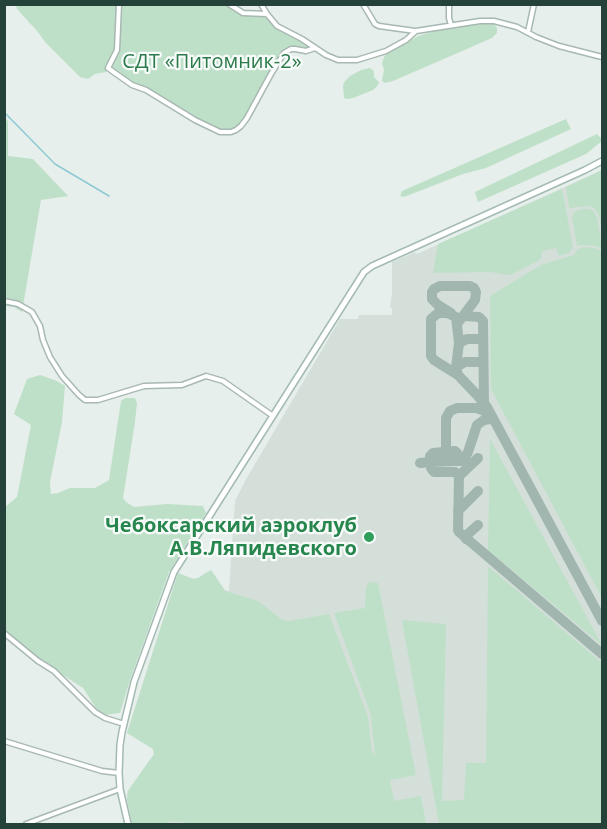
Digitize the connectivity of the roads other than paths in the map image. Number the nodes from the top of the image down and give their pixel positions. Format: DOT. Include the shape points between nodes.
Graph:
graph roads {
  1 [pos="119,4"];
  2 [pos="229,4"];
  3 [pos="261,4"];
  4 [pos="363,4"];
  5 [pos="449,4"];
  6 [pos="534,4"];
  7 [pos="267,14"];
  8 [pos="451,25"];
  9 [pos="416,31"];
  10 [pos="528,33"];
  11 [pos="315,48"];
  12 [pos="603,57"];
  13 [pos="603,161"];
  14 [pos="4,301"];
  15 [pos="273,416"];
  16 [pos="4,633"];
  17 [pos="124,724"];
  18 [pos="4,741"];
  19 [pos="119,773"];
  20 [pos="120,789"];
  21 [pos="26,825"];
  22 [pos="128,825"];
  1 -- 11 [label="street" via="117,50 108,68 220,132 231,132 241,126 284,54 291,49"];
  2 -- 7 [label="street" via="243,13"];
  3 -- 7 [label="street"];
  4 -- 9 [label="street" via="375,24"];
  5 -- 8 [label="street"];
  6 -- 10 [label="street"];
  7 -- 11 [label="street" via="277,26"];
  8 -- 9 [label="street"];
  8 -- 10 [label="street" via="494,21"];
  9 -- 11 [label="street" via="386,51 357,60 338,60"];
  10 -- 12 [label="street"];
  13 -- 15 [label="street" via="366,269"];
  14 -- 15 [label="street" via="32,312 50,357 85,400 98,400 144,386 182,385 206,376 223,381"];
  15 -- 17 [label="street" via="174,572 134,682"];
  16 -- 17 [label="street" via="54,671 95,712"];
  17 -- 19 [label="street"];
  18 -- 19 [label="street"];
  19 -- 20 [label="street"];
  20 -- 21 [label="street"];
  20 -- 22 [label="street"];
}
